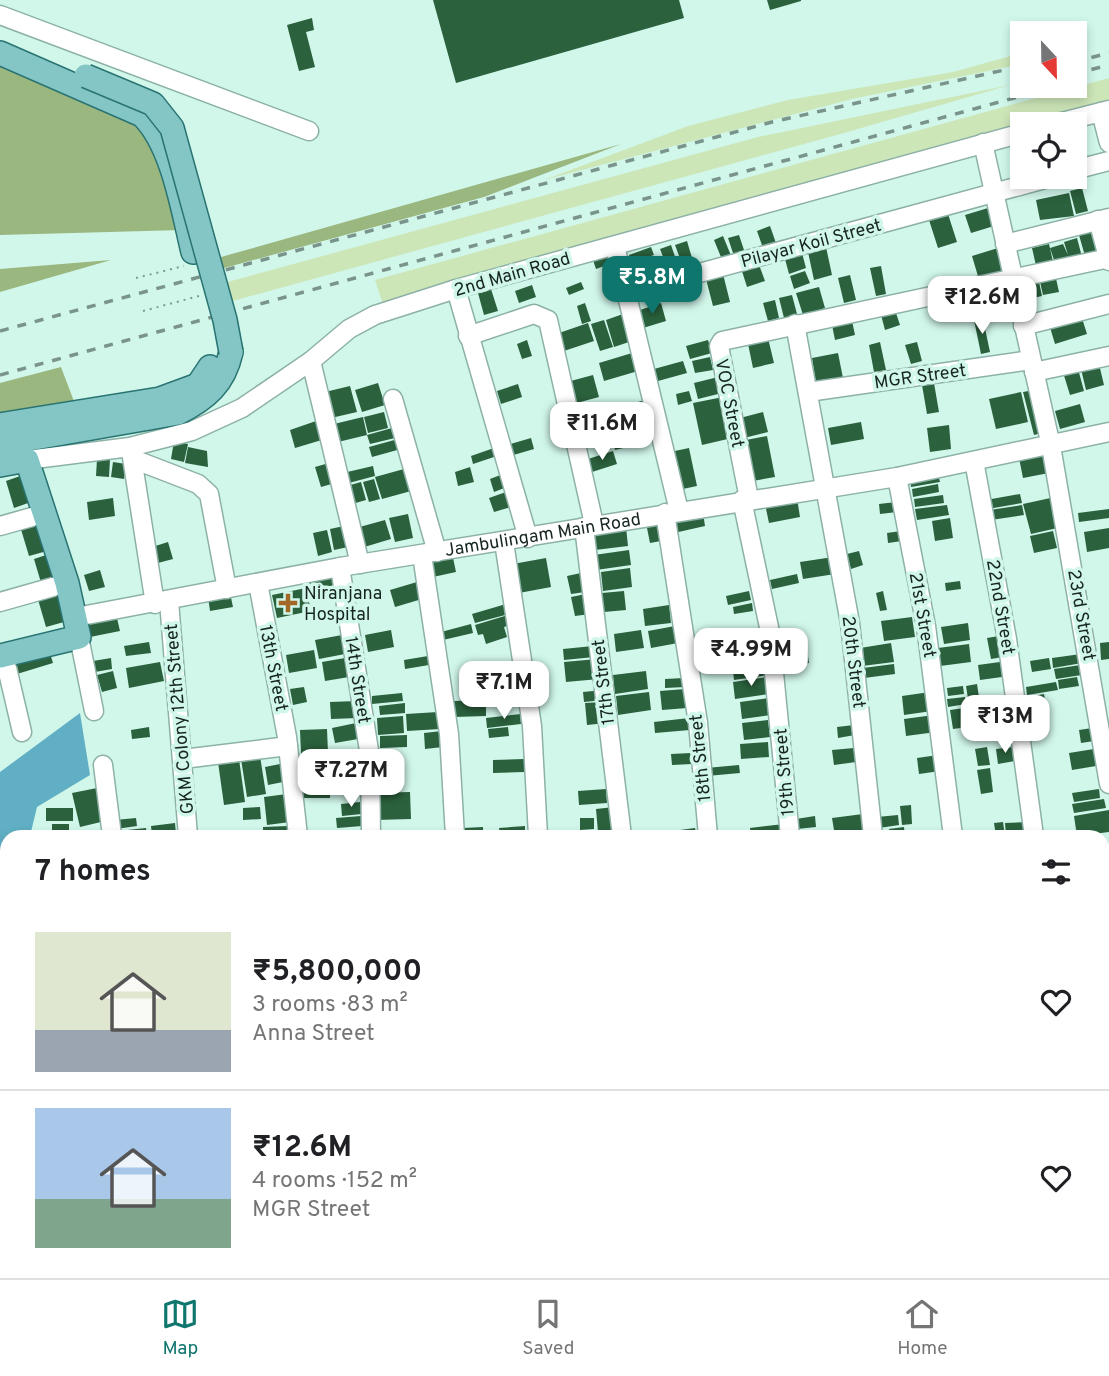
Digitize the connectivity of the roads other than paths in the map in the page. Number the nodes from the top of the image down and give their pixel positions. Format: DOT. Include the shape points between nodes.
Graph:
graph roads {
  1 [pos="0,15"];
  2 [pos="0,38"];
  3 [pos="0,53"];
  4 [pos="90,85"];
  5 [pos="1105,111"];
  6 [pos="1087,116"];
  7 [pos="309,131"];
  8 [pos="1010,136"];
  9 [pos="983,143"];
  10 [pos="1109,143"];
  11 [pos="1109,161"];
  12 [pos="1087,167"];
  13 [pos="1010,188"];
  14 [pos="995,192"];
  15 [pos="1104,219"];
  16 [pos="1005,244"];
  17 [pos="615,246"];
  18 [pos="1109,259"];
  19 [pos="1014,280"];
  20 [pos="456,289"];
  21 [pos="626,293"];
  22 [pos="1109,304"];
  23 [pos="795,324"];
  24 [pos="1023,326"];
  25 [pos="468,336"];
  26 [pos="224,351"];
  27 [pos="1109,356"];
  28 [pos="311,361"];
  29 [pos="1032,366"];
  30 [pos="808,392"];
  31 [pos="393,399"];
  32 [pos="0,425"];
  33 [pos="1109,432"];
  34 [pos="0,443"];
  35 [pos="1051,446"];
  36 [pos="132,453"];
  37 [pos="27,460"];
  38 [pos="974,461"];
  39 [pos="0,465"];
  40 [pos="897,477"];
  41 [pos="823,489"];
  42 [pos="746,499"];
  43 [pos="672,512"];
  44 [pos="46,513"];
  45 [pos="0,526"];
  46 [pos="589,526"];
  47 [pos="527,538"];
  48 [pos="504,542"];
  49 [pos="430,553"];
  50 [pos="360,564"];
  51 [pos="341,567"];
  52 [pos="67,583"];
  53 [pos="258,583"];
  54 [pos="227,589"];
  55 [pos="0,602"];
  56 [pos="162,602"];
  57 [pos="78,627"];
  58 [pos="2,656"];
  59 [pos="94,711"];
  60 [pos="22,732"];
  61 [pos="288,746"];
  62 [pos="183,759"];
  63 [pos="103,765"];
  64 [pos="1109,784"];
  65 [pos="111,830"];
  66 [pos="188,830"];
  67 [pos="297,830"];
  68 [pos="371,830"];
  69 [pos="455,830"];
  70 [pos="538,830"];
  71 [pos="621,830"];
  72 [pos="707,830"];
  73 [pos="789,830"];
  74 [pos="872,830"];
  75 [pos="952,830"];
  76 [pos="1033,830"];
  1 -- 7 [label="street"];
  2 -- 4 [label="main road"];
  3 -- 4 [label="main road"];
  4 -- 26 [label="main road" via="154,127"];
  4 -- 26 [label="main road, bridge" via="153,104 172,128 225,320"];
  5 -- 6 [label="street"];
  5 -- 10 [label="street"];
  8 -- 9 [label="street, 2nd Main Road"];
  9 -- 14 [label="street, 23rd Street"];
  9 -- 17 [label="street, 2nd Main Road"];
  11 -- 12 [label="street"];
  13 -- 14 [label="street, Pilayar Koil Street"];
  14 -- 16 [label="street, 23rd Street"];
  14 -- 21 [label="street, Pilayar Koil Street"];
  15 -- 16 [label="street"];
  15 -- 18 [label="street"];
  16 -- 19 [label="street, 23rd Street"];
  17 -- 20 [label="street, 2nd Main Road"];
  17 -- 21 [label="street, 18th Street"];
  18 -- 19 [label="street"];
  19 -- 23 [label="street"];
  19 -- 24 [label="street, 23rd Street"];
  20 -- 25 [label="street"];
  20 -- 28 [label="street, 2nd Main Road" via="375,315"];
  21 -- 43 [label="street, 18th Street"];
  22 -- 24 [label="street"];
  23 -- 30 [label="street, 20th Street"];
  23 -- 42 [label="street, VOC Street" via="719,344"];
  24 -- 29 [label="street, 23rd Street"];
  25 -- 46 [label="street, 17th Street" via="534,314 548,320"];
  25 -- 47 [label="street"];
  26 -- 32 [label="main road" via="205,376 183,393"];
  26 -- 34 [label="main road" via="227,368 214,389 178,413"];
  27 -- 29 [label="street, MGR Street"];
  28 -- 36 [label="street, 2nd Main Road" via="242,408"];
  28 -- 50 [label="street"];
  29 -- 30 [label="street, MGR Street"];
  29 -- 35 [label="street, 23rd Street"];
  30 -- 41 [label="street, 20th Street"];
  31 -- 49 [label="street"];
  33 -- 35 [label="street, Jambulingam Main Road"];
  35 -- 38 [label="street, Jambulingam Main Road"];
  35 -- 64 [label="street, 23rd Street"];
  36 -- 37 [label="street, 2nd Main Road"];
  36 -- 54 [label="street" via="198,484 209,494"];
  36 -- 56 [label="street, GKM Colony 12th Street"];
  37 -- 39 [label="main road"];
  37 -- 44 [label="main road"];
  38 -- 40 [label="street, Jambulingam Main Road"];
  38 -- 76 [label="street, 22nd Street" via="1007,639"];
  40 -- 41 [label="street, Jambulingam Main Road"];
  40 -- 75 [label="street, 21st Street" via="926,626"];
  41 -- 42 [label="street, Jambulingam Main Road"];
  41 -- 74 [label="street, 20th Street" via="850,623"];
  42 -- 43 [label="street, Jambulingam Main Road"];
  42 -- 73 [label="street, 19th Street" via="770,632"];
  43 -- 46 [label="street, Jambulingam Main Road"];
  43 -- 72 [label="street, 18th Street"];
  44 -- 45 [label="street"];
  44 -- 52 [label="main road"];
  46 -- 47 [label="street, Jambulingam Main Road"];
  46 -- 71 [label="street, 17th Street"];
  47 -- 48 [label="street, Jambulingam Main Road"];
  48 -- 49 [label="street, Jambulingam Main Road"];
  48 -- 70 [label="street" via="532,726"];
  49 -- 50 [label="street, Jambulingam Main Road"];
  49 -- 69 [label="street"];
  50 -- 51 [label="street, Jambulingam Main Road"];
  51 -- 53 [label="street, Jambulingam Main Road"];
  51 -- 68 [label="street, 14th Street" via="370,757"];
  52 -- 55 [label="street"];
  52 -- 57 [label="main road"];
  53 -- 54 [label="street, Jambulingam Main Road"];
  53 -- 61 [label="street, 13th Street"];
  54 -- 56 [label="street, Jambulingam Main Road"];
  56 -- 57 [label="street, Jambulingam Main Road"];
  56 -- 62 [label="street, GKM Colony 12th Street"];
  57 -- 58 [label="main road, Jambulingam Main Road"];
  57 -- 59 [label="street"];
  58 -- 60 [label="street"];
  61 -- 62 [label="street"];
  61 -- 67 [label="street, 13th Street"];
  62 -- 66 [label="street, GKM Colony 12th Street"];
  63 -- 65 [label="street"];
}
